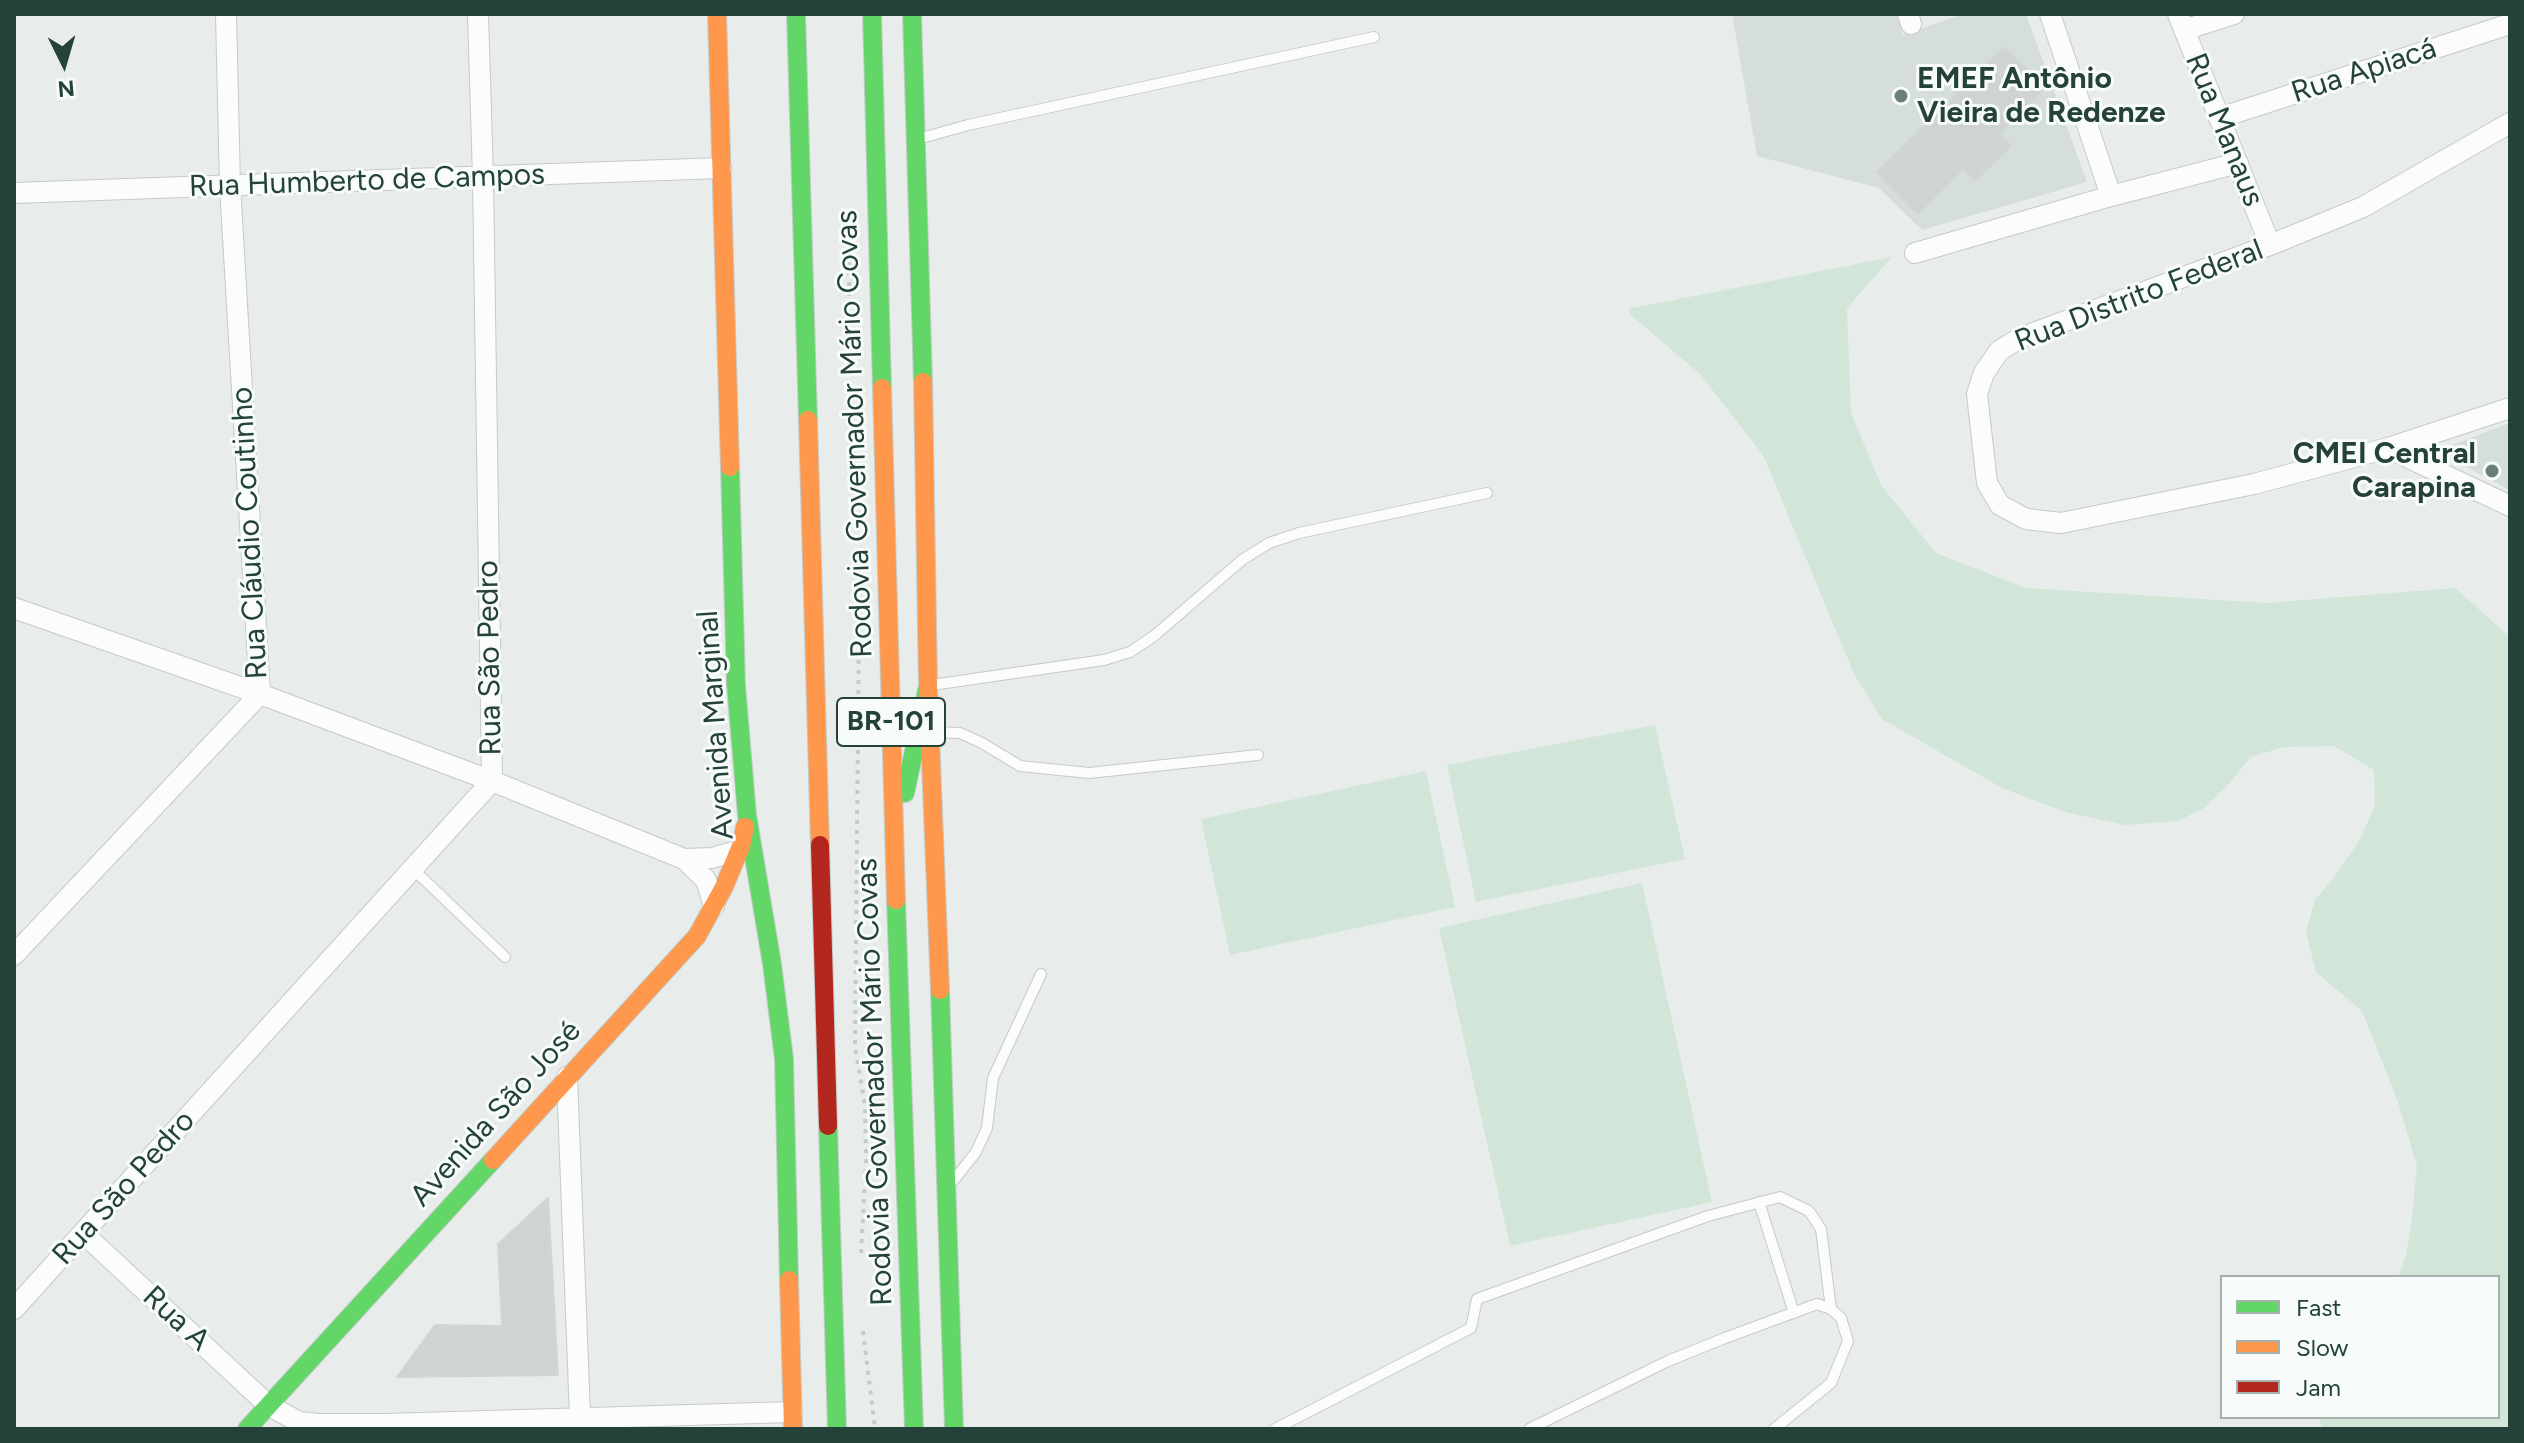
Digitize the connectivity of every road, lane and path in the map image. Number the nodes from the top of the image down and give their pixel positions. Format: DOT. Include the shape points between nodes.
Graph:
graph roads {
  1 [pos="226,14"];
  2 [pos="478,14"];
  3 [pos="717,14"];
  4 [pos="796,14"];
  5 [pos="872,14"];
  6 [pos="912,14"];
  7 [pos="2050,14"];
  8 [pos="2234,14"];
  9 [pos="2181,22"];
  10 [pos="2510,24"];
  11 [pos="1374,37"];
  12 [pos="2219,118"];
  13 [pos="2510,123"];
  14 [pos="916,140"];
  15 [pos="2238,163"];
  16 [pos="721,168"];
  17 [pos="483,177"];
  18 [pos="230,186"];
  19 [pos="14,193"];
  20 [pos="2111,196"];
  21 [pos="849,242"];
  22 [pos="2270,245"];
  23 [pos="1915,253"];
  24 [pos="2510,408"];
  25 [pos="2388,448"];
  26 [pos="855,476"];
  27 [pos="1487,493"];
  28 [pos="2510,506"];
  29 [pos="14,608"];
  30 [pos="859,610"];
  31 [pos="928,686"];
  32 [pos="260,694"];
  33 [pos="930,732"];
  34 [pos="1258,755"];
  35 [pos="492,781"];
  36 [pos="747,815"];
  37 [pos="894,843"];
  38 [pos="739,850"];
  39 [pos="684,859"];
  40 [pos="413,869"];
  41 [pos="714,906"];
  42 [pos="14,955"];
  43 [pos="505,957"];
  44 [pos="1041,974"];
  45 [pos="567,1077"];
  46 [pos="948,1188"];
  47 [pos="1759,1202"];
  48 [pos="83,1233"];
  49 [pos="861,1254"];
  50 [pos="14,1309"];
  51 [pos="1831,1309"];
  52 [pos="1794,1313"];
  53 [pos="861,1317"];
  54 [pos="268,1405"];
  55 [pos="580,1417"];
  56 [pos="793,1420"];
  57 [pos="745,1422"];
  58 [pos="386,1427"];
  59 [pos="247,1429"];
  60 [pos="837,1429"];
  61 [pos="875,1429"];
  62 [pos="914,1429"];
  63 [pos="954,1429"];
  64 [pos="1275,1429"];
  65 [pos="1529,1429"];
  66 [pos="1774,1429"];
  1 -- 18 [label="street, Rua Cláudio Coutinho"];
  2 -- 17 [label="street, Rua São Pedro"];
  3 -- 16 [label="street, Avenida Marginal"];
  4 -- 60 [label="street, Rodovia Governador Mário Covas / BR-101"];
  5 -- 37 [label="street, Rodovia Governador Mário Covas / BR-101"];
  6 -- 14 [label="street"];
  7 -- 20 [label="street"];
  8 -- 9 [label="street"];
  9 -- 12 [label="street, Rua Manaus"];
  10 -- 12 [label="street, Rua Apiacá"];
  11 -- 14 [label="lane"];
  12 -- 15 [label="street, Rua Manaus"];
  13 -- 22 [label="street, Rua Distrito Federal" via="2363,207"];
  14 -- 31 [label="street"];
  15 -- 20 [label="street"];
  15 -- 22 [label="street, Rua Manaus"];
  16 -- 17 [label="street, Rua Humberto de Campos"];
  16 -- 36 [label="street, Avenida Marginal" via="736,685"];
  17 -- 18 [label="street, Rua Humberto de Campos"];
  17 -- 35 [label="street, Rua São Pedro"];
  18 -- 19 [label="street, Rua Humberto de Campos"];
  18 -- 32 [label="street, Rua Cláudio Coutinho"];
  20 -- 23 [label="street"];
  21 -- 26 [label="path"];
  22 -- 25 [label="street, Rua Distrito Federal" via="2020,338 1999,351 1977,394 1987,483 2000,505 2026,519 2061,523 2254,484"];
  24 -- 25 [label="street, Rua Distrito Federal"];
  25 -- 28 [label="street"];
  27 -- 31 [label="lane" via="1269,543 1130,652"];
  29 -- 32 [label="street"];
  30 -- 49 [label="path" via="855,1047 865,1105"];
  31 -- 33 [label="street"];
  31 -- 37 [label="street"];
  32 -- 35 [label="street"];
  32 -- 42 [label="street, Rua Cláudio Coutinho"];
  33 -- 34 [label="lane" via="960,733 1020,766 1089,773"];
  33 -- 46 [label="street"];
  35 -- 39 [label="street"];
  35 -- 40 [label="street, Rua São Pedro"];
  36 -- 38 [label="street, Avenida São José"];
  36 -- 56 [label="street, Avenida Marginal" via="784,1059"];
  37 -- 62 [label="street, Rodovia Governador Mário Covas / BR-101"];
  38 -- 39 [label="street"];
  38 -- 41 [label="street, Avenida São José"];
  39 -- 41 [label="street" via="706,880"];
  40 -- 43 [label="lane"];
  40 -- 48 [label="street, Rua São Pedro"];
  41 -- 45 [label="street, Avenida São José" via="697,936"];
  44 -- 46 [label="lane" via="993,1078 987,1128"];
  45 -- 54 [label="street, Avenida São José"];
  45 -- 55 [label="street"];
  46 -- 63 [label="street"];
  47 -- 51 [label="lane" via="1780,1197 1809,1211 1821,1229"];
  47 -- 52 [label="lane"];
  47 -- 64 [label="lane" via="1477,1299 1471,1328"];
  48 -- 50 [label="street, Rua São Pedro"];
  48 -- 54 [label="street, Rua A"];
  51 -- 52 [label="lane" via="1817,1304"];
  51 -- 66 [label="lane" via="1841,1318 1848,1341 1831,1383"];
  52 -- 65 [label="lane" via="1668,1361"];
  53 -- 61 [label="path"];
  54 -- 58 [label="street, Rua A" via="299,1422"];
  54 -- 59 [label="street, Avenida São José"];
  55 -- 57 [label="street, Rua A"];
  55 -- 58 [label="street, Rua A"];
  56 -- 57 [label="street, Rua A"];
}
